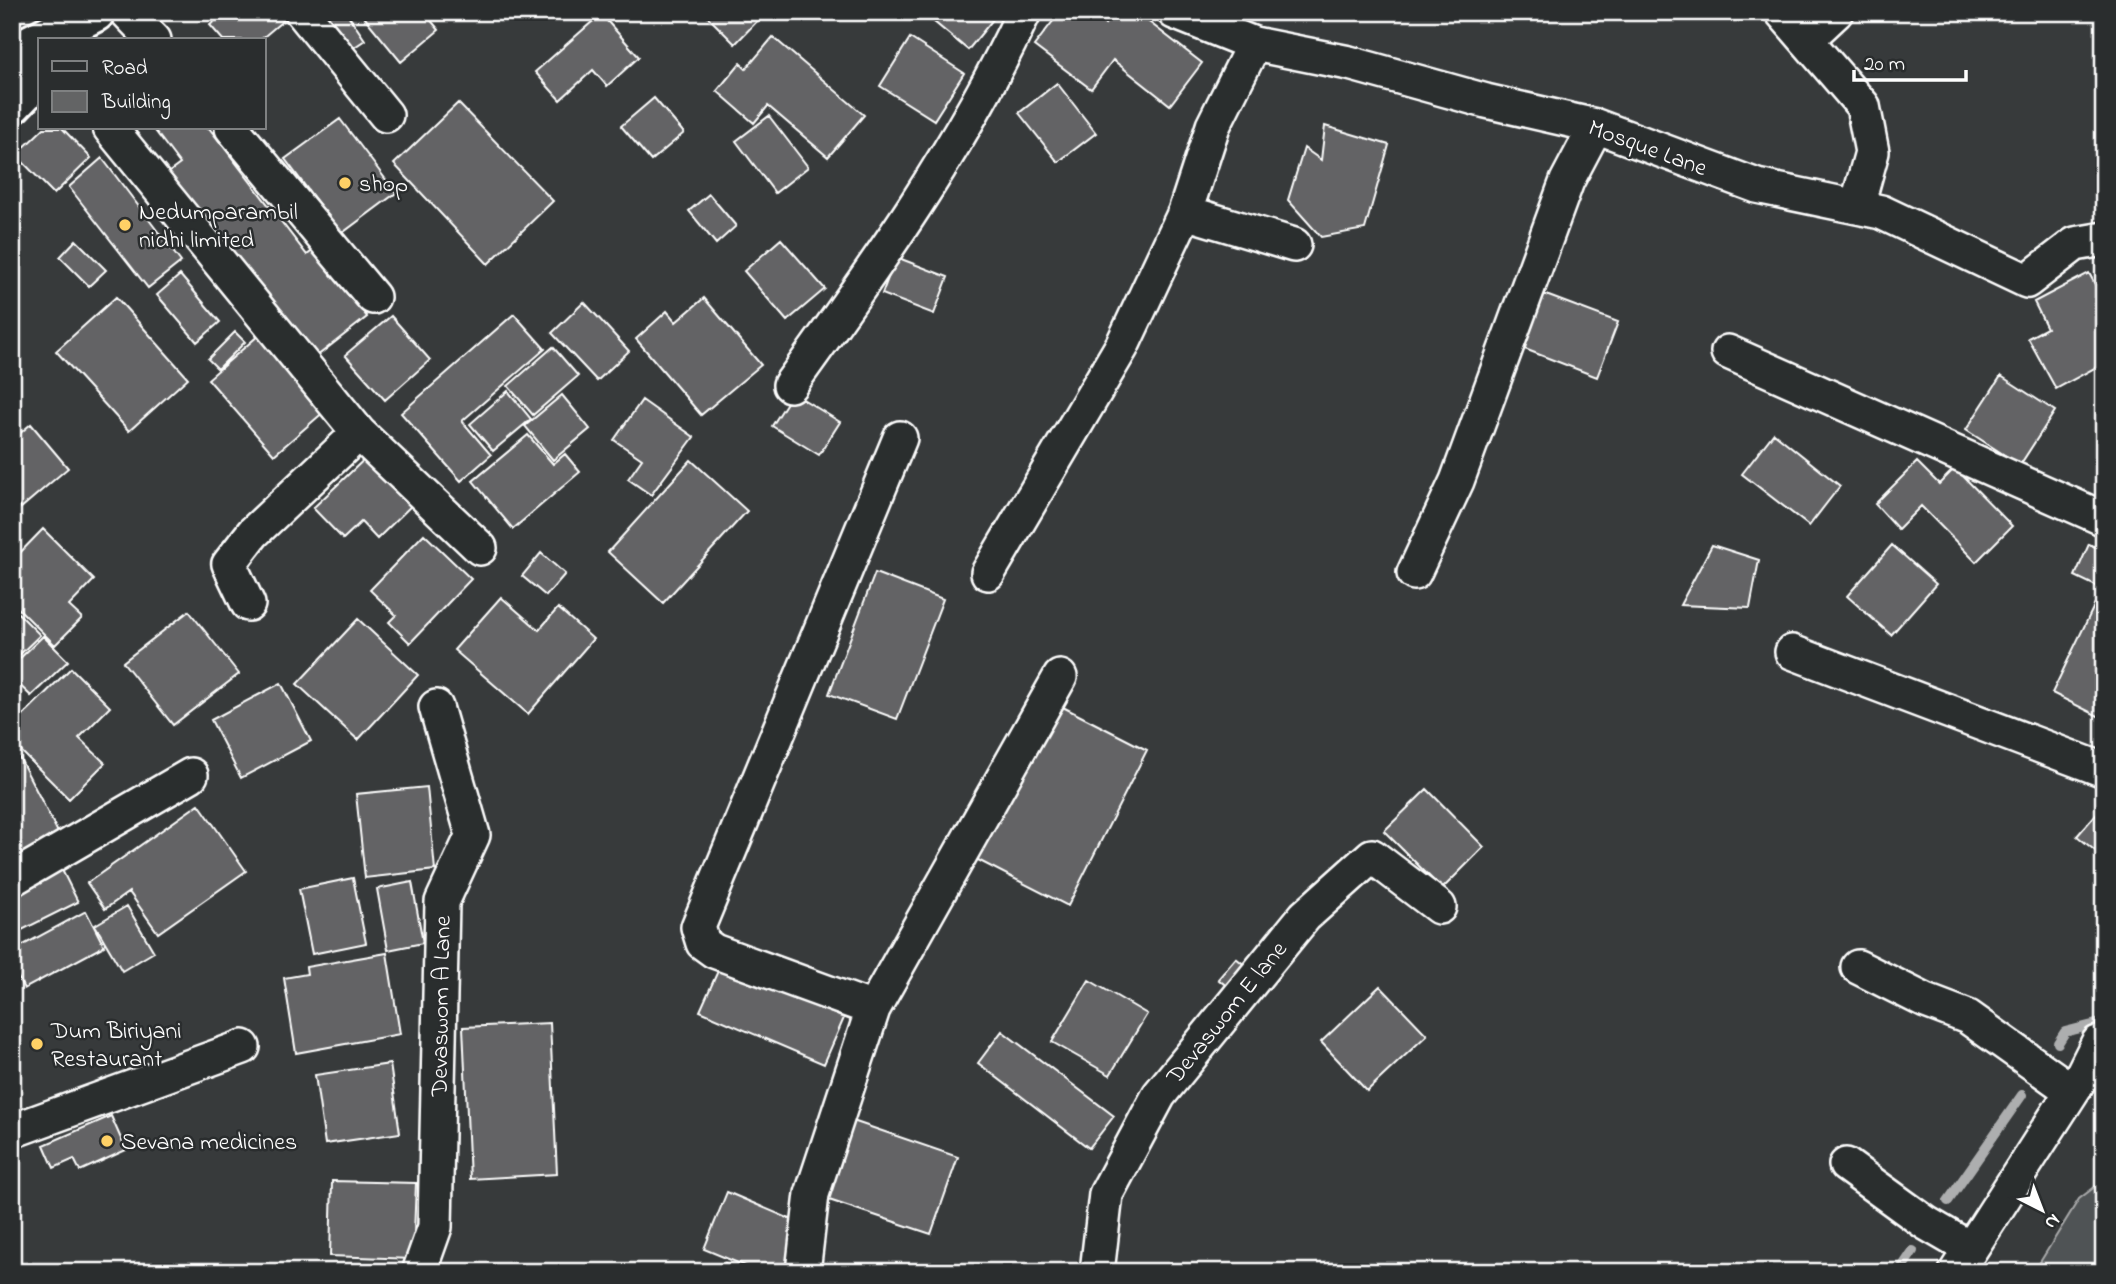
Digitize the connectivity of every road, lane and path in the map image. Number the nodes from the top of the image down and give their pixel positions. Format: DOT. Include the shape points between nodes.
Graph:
graph roads {
  1 [pos="95,12"];
  2 [pos="104,12"];
  3 [pos="127,12"];
  4 [pos="302,12"];
  5 [pos="1024,12"];
  6 [pos="1174,12"];
  7 [pos="1782,12"];
  8 [pos="1836,12"];
  9 [pos="44,38"];
  10 [pos="78,38"];
  11 [pos="152,38"];
  12 [pos="1807,40"];
  13 [pos="38,41"];
  14 [pos="1254,44"];
  15 [pos="12,54"];
  16 [pos="38,77"];
  17 [pos="12,104"];
  18 [pos="386,115"];
  19 [pos="1596,126"];
  20 [pos="112,130"];
  21 [pos="234,130"];
  22 [pos="1857,206"];
  23 [pos="1185,212"];
  24 [pos="2104,239"];
  25 [pos="1294,244"];
  26 [pos="373,297"];
  27 [pos="1728,352"];
  28 [pos="790,385"];
  29 [pos="359,433"];
  30 [pos="900,438"];
  31 [pos="2104,519"];
  32 [pos="480,548"];
  33 [pos="988,573"];
  34 [pos="1414,573"];
  35 [pos="248,604"];
  36 [pos="1792,652"];
  37 [pos="1060,677"];
  38 [pos="436,707"];
  39 [pos="2104,770"];
  40 [pos="191,775"];
  41 [pos="12,879"];
  42 [pos="1439,907"];
  43 [pos="1858,967"];
  44 [pos="873,1009"];
  45 [pos="2104,1044"];
  46 [pos="243,1047"];
  47 [pos="2072,1091"];
  48 [pos="12,1131"];
  49 [pos="1846,1165"];
  50 [pos="1962,1260"];
  51 [pos="419,1272"];
  52 [pos="803,1272"];
  53 [pos="1097,1272"];
  1 -- 9 [label="main road"];
  2 -- 10 [label="main road"];
  3 -- 11 [label="street"];
  4 -- 18 [label="street"];
  5 -- 28 [label="street" via="962,131 883,254"];
  6 -- 14 [label="street, Mosque Lane"];
  7 -- 12 [label="street"];
  8 -- 12 [label="street"];
  12 -- 22 [label="street" via="1863,106 1872,152"];
  13 -- 15 [label="main road"];
  14 -- 19 [label="street, Mosque Lane" via="1349,63"];
  14 -- 23 [label="street" via="1213,126"];
  16 -- 17 [label="main road"];
  19 -- 22 [label="street, Mosque Lane" via="1757,186"];
  19 -- 34 [label="street" via="1567,181 1457,481"];
  20 -- 29 [label="street"];
  21 -- 26 [label="street"];
  22 -- 24 [label="street, Mosque Lane" via="1881,212 2027,281 2075,244"];
  23 -- 25 [label="street"];
  23 -- 33 [label="street" via="1122,346"];
  27 -- 31 [label="street"];
  29 -- 32 [label="street"];
  29 -- 35 [label="street" via="253,533 229,564"];
  30 -- 44 [label="street" via="698,927 703,943 714,951"];
  36 -- 39 [label="street"];
  37 -- 44 [label="street"];
  38 -- 51 [label="street, Devaswom A Lane" via="473,835 442,902 435,1227"];
  40 -- 41 [label="street"];
  42 -- 53 [label="street, Devaswom E lane" via="1372,856 1305,916 1159,1095 1106,1194"];
  43 -- 47 [label="street" via="1968,1017"];
  44 -- 52 [label="street" via="812,1194"];
  45 -- 47 [label="street" via="2098,1043"];
  46 -- 48 [label="street"];
  47 -- 50 [label="street"];
  49 -- 50 [label="street" via="1926,1223"];
}
